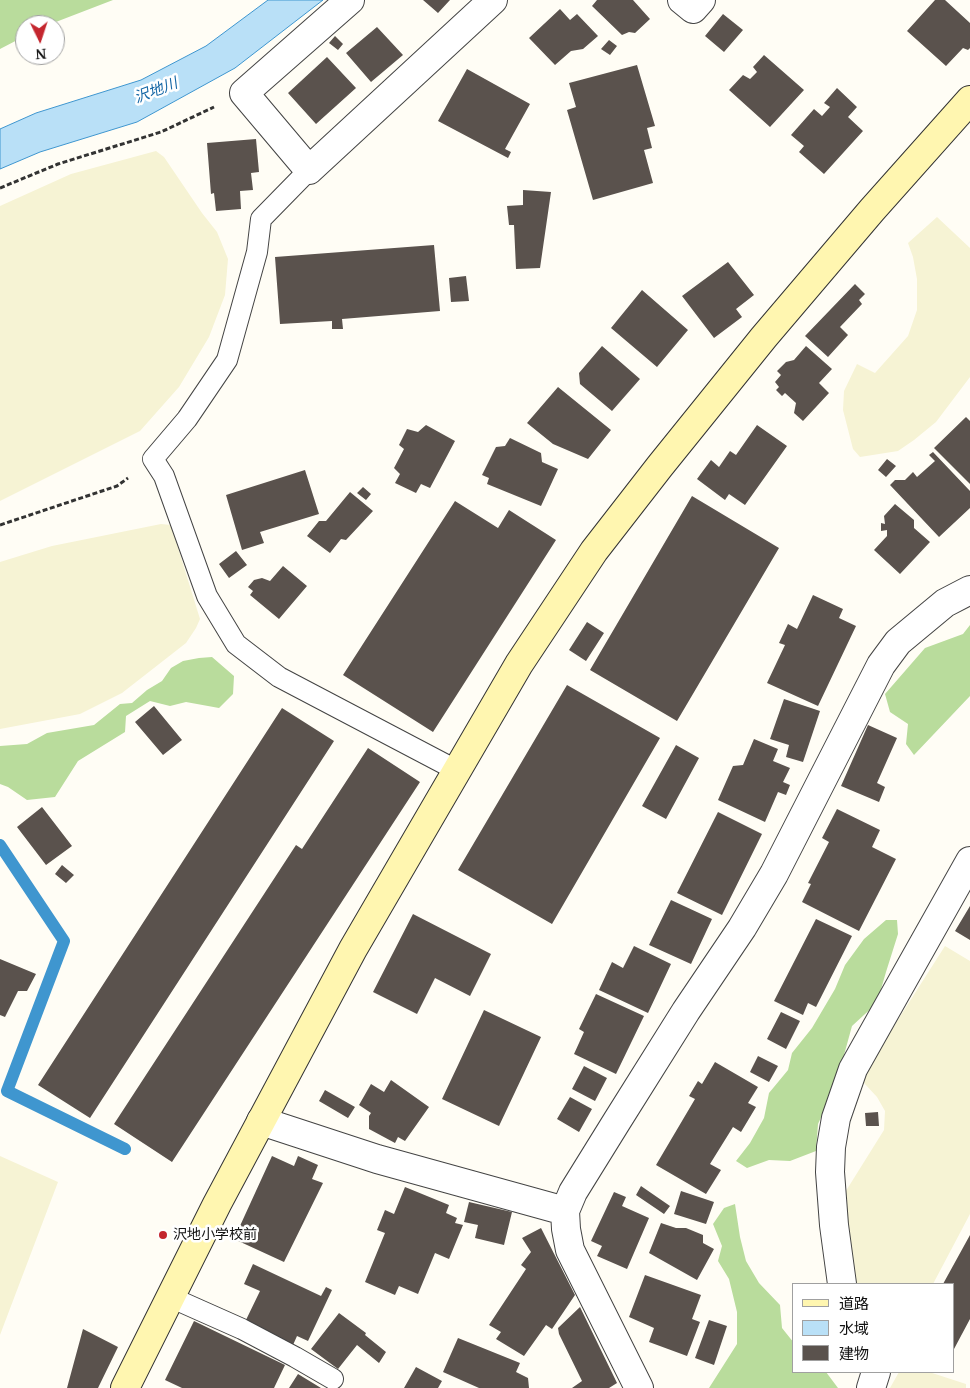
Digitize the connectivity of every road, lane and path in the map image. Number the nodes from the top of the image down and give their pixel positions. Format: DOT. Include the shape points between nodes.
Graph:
graph roads {
  1 [pos="350,0"];
  2 [pos="493,0"];
  3 [pos="682,0"];
  4 [pos="701,0"];
  5 [pos="244,93"];
  6 [pos="970,100"];
  7 [pos="309,170"];
  8 [pos="0,188"];
  9 [pos="152,459"];
  10 [pos="0,525"];
  11 [pos="970,590"];
  12 [pos="456,770"];
  13 [pos="970,861"];
  14 [pos="261,1121"];
  15 [pos="566,1211"];
  16 [pos="842,1283"];
  17 [pos="170,1297"];
  18 [pos="876,1373"];
  19 [pos="333,1379"];
  20 [pos="125,1388"];
  21 [pos="639,1388"];
  22 [pos="871,1388"];
  1 -- 5 [label="street"];
  2 -- 7 [label="street"];
  3 -- 4 [label="street" via="693,9"];
  5 -- 7 [label="street"];
  5 -- 8 [label="path" via="161,132 58,164"];
  6 -- 12 [label="street" via="764,337 594,551 518,664"];
  7 -- 9 [label="lane" via="261,219 257,252 227,360 187,419"];
  9 -- 10 [label="path" via="118,486"];
  9 -- 12 [label="lane" via="164,476 207,596 236,644 279,676"];
  11 -- 15 [label="street" via="945,603 898,642 881,666 774,874 573,1192"];
  12 -- 14 [label="street" via="353,949"];
  13 -- 16 [label="street" via="853,1069 836,1118 830,1172"];
  14 -- 15 [label="street" via="377,1159"];
  14 -- 17 [label="street"];
  15 -- 21 [label="street" via="570,1250"];
  17 -- 19 [label="lane" via="242,1329"];
  17 -- 20 [label="street"];
  18 -- 22 [label="street"];
}
